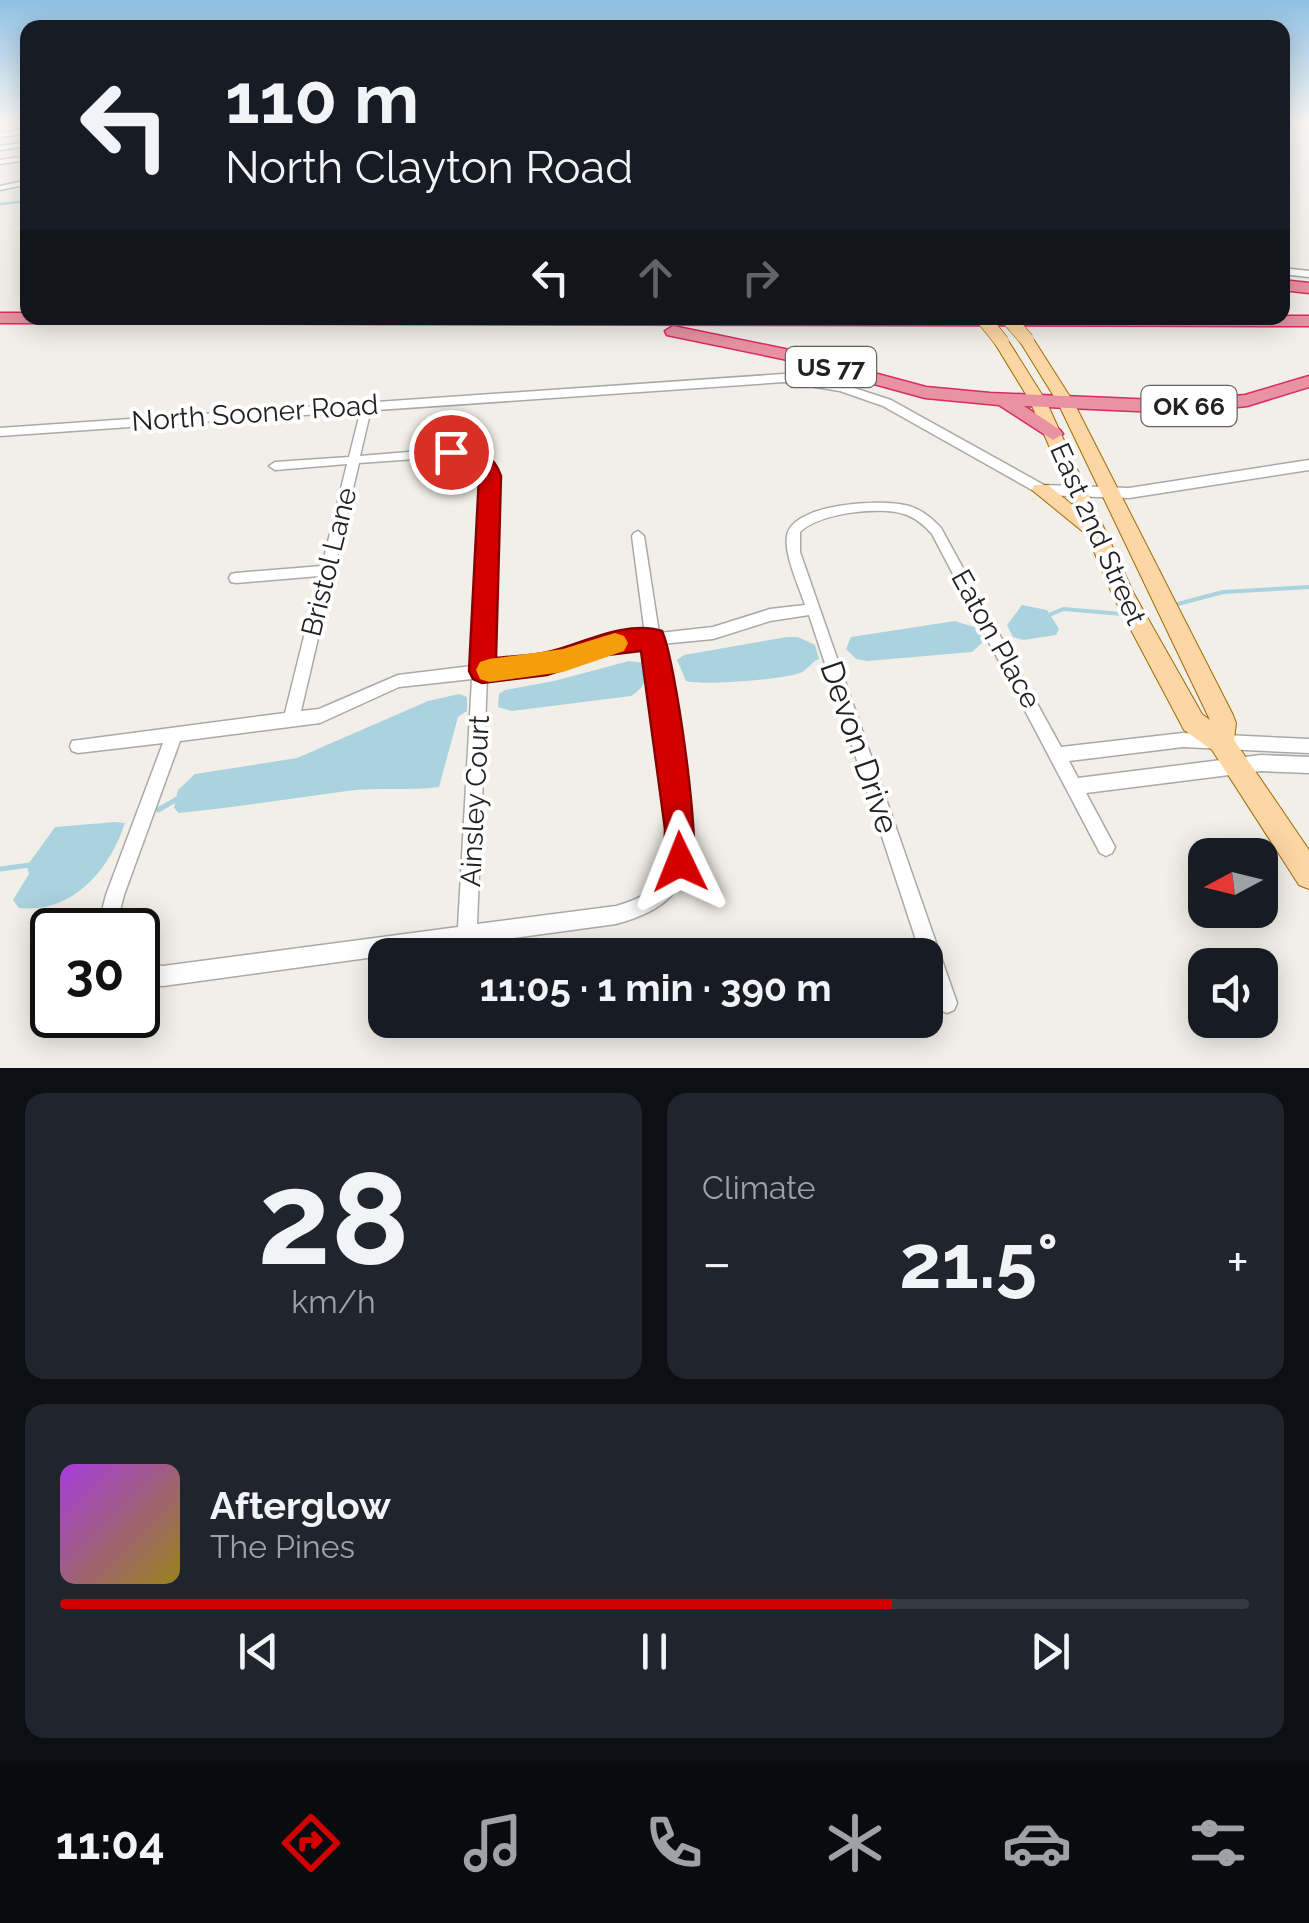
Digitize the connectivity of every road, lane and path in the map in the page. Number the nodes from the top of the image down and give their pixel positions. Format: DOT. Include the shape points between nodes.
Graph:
graph roads {
  1 [pos="625,325"];
  2 [pos="989,325"];
  3 [pos="1014,325"];
  4 [pos="1309,381"];
  5 [pos="990,399"];
  6 [pos="1038,402"];
  7 [pos="1066,403"];
  8 [pos="367,405"];
  9 [pos="0,432"];
  10 [pos="1053,434"];
  11 [pos="354,460"];
  12 [pos="1309,465"];
  13 [pos="275,466"];
  14 [pos="1041,490"];
  15 [pos="1078,492"];
  16 [pos="1110,493"];
  17 [pos="831,512"];
  18 [pos="1097,535"];
  19 [pos="638,536"];
  20 [pos="328,570"];
  21 [pos="236,578"];
  22 [pos="813,609"];
  23 [pos="653,639"];
  24 [pos="482,671"];
  25 [pos="291,720"];
  26 [pos="174,736"];
  27 [pos="1221,742"];
  28 [pos="78,746"];
  29 [pos="1309,746"];
  30 [pos="1059,755"];
  31 [pos="1236,766"];
  32 [pos="1309,766"];
  33 [pos="1075,786"];
  34 [pos="1106,848"];
  35 [pos="1309,875"];
  36 [pos="112,908"];
  37 [pos="467,934"];
  38 [pos="160,976"];
  39 [pos="947,1003"];
  1 -- 5 [label="highway, US 77" via="733,342 925,392"];
  2 -- 6 [label="main road, East 2nd Street, bridge"];
  3 -- 7 [label="main road, East 2nd Street, bridge"];
  4 -- 7 [label="highway, OK 66" via="1205,405"];
  5 -- 6 [label="highway"];
  5 -- 10 [label="highway, US 77" via="1028,414"];
  6 -- 7 [label="highway, OK 66"];
  6 -- 10 [label="main road, East 2nd Street"];
  7 -- 16 [label="main road, East 2nd Street"];
  8 -- 9 [label="street, North Sooner Road"];
  8 -- 11 [label="street, Bristol Lane"];
  8 -- 14 [label="street, North Sooner Road" via="784,378 866,394"];
  10 -- 15 [label="main road, East 2nd Street"];
  11 -- 13 [label="street, Ainsley Court"];
  11 -- 20 [label="street, Bristol Lane"];
  11 -- 24 [label="street, Ainsley Court" via="457,452 486,464"];
  12 -- 16 [label="street"];
  14 -- 15 [label="street"];
  14 -- 18 [label="main road"];
  15 -- 16 [label="street"];
  15 -- 18 [label="main road, East 2nd Street"];
  16 -- 27 [label="main road, East 2nd Street" via="1224,723"];
  17 -- 22 [label="street, Devon Drive" via="804,520 793,534"];
  17 -- 30 [label="street, Eaton Place" via="898,508 938,531"];
  18 -- 27 [label="main road, East 2nd Street" via="1192,722"];
  19 -- 23 [label="street"];
  20 -- 21 [label="street"];
  20 -- 25 [label="street, Bristol Lane"];
  22 -- 23 [label="street" via="712,634"];
  22 -- 39 [label="street, Devon Drive"];
  23 -- 24 [label="street" via="607,644 547,664"];
  23 -- 37 [label="street" via="682,851 663,896 630,912"];
  24 -- 25 [label="street" via="389,683 328,713"];
  24 -- 37 [label="street, Ainsley Court"];
  25 -- 26 [label="street"];
  26 -- 28 [label="street"];
  26 -- 36 [label="street"];
  27 -- 29 [label="street"];
  27 -- 30 [label="street" via="1183,740"];
  27 -- 31 [label="main road, East 2nd Street"];
  30 -- 33 [label="street, Eaton Place"];
  31 -- 32 [label="street"];
  31 -- 33 [label="street"];
  31 -- 35 [label="main road, East 2nd Street"];
  33 -- 34 [label="street, Eaton Place"];
  37 -- 38 [label="street"];
}
